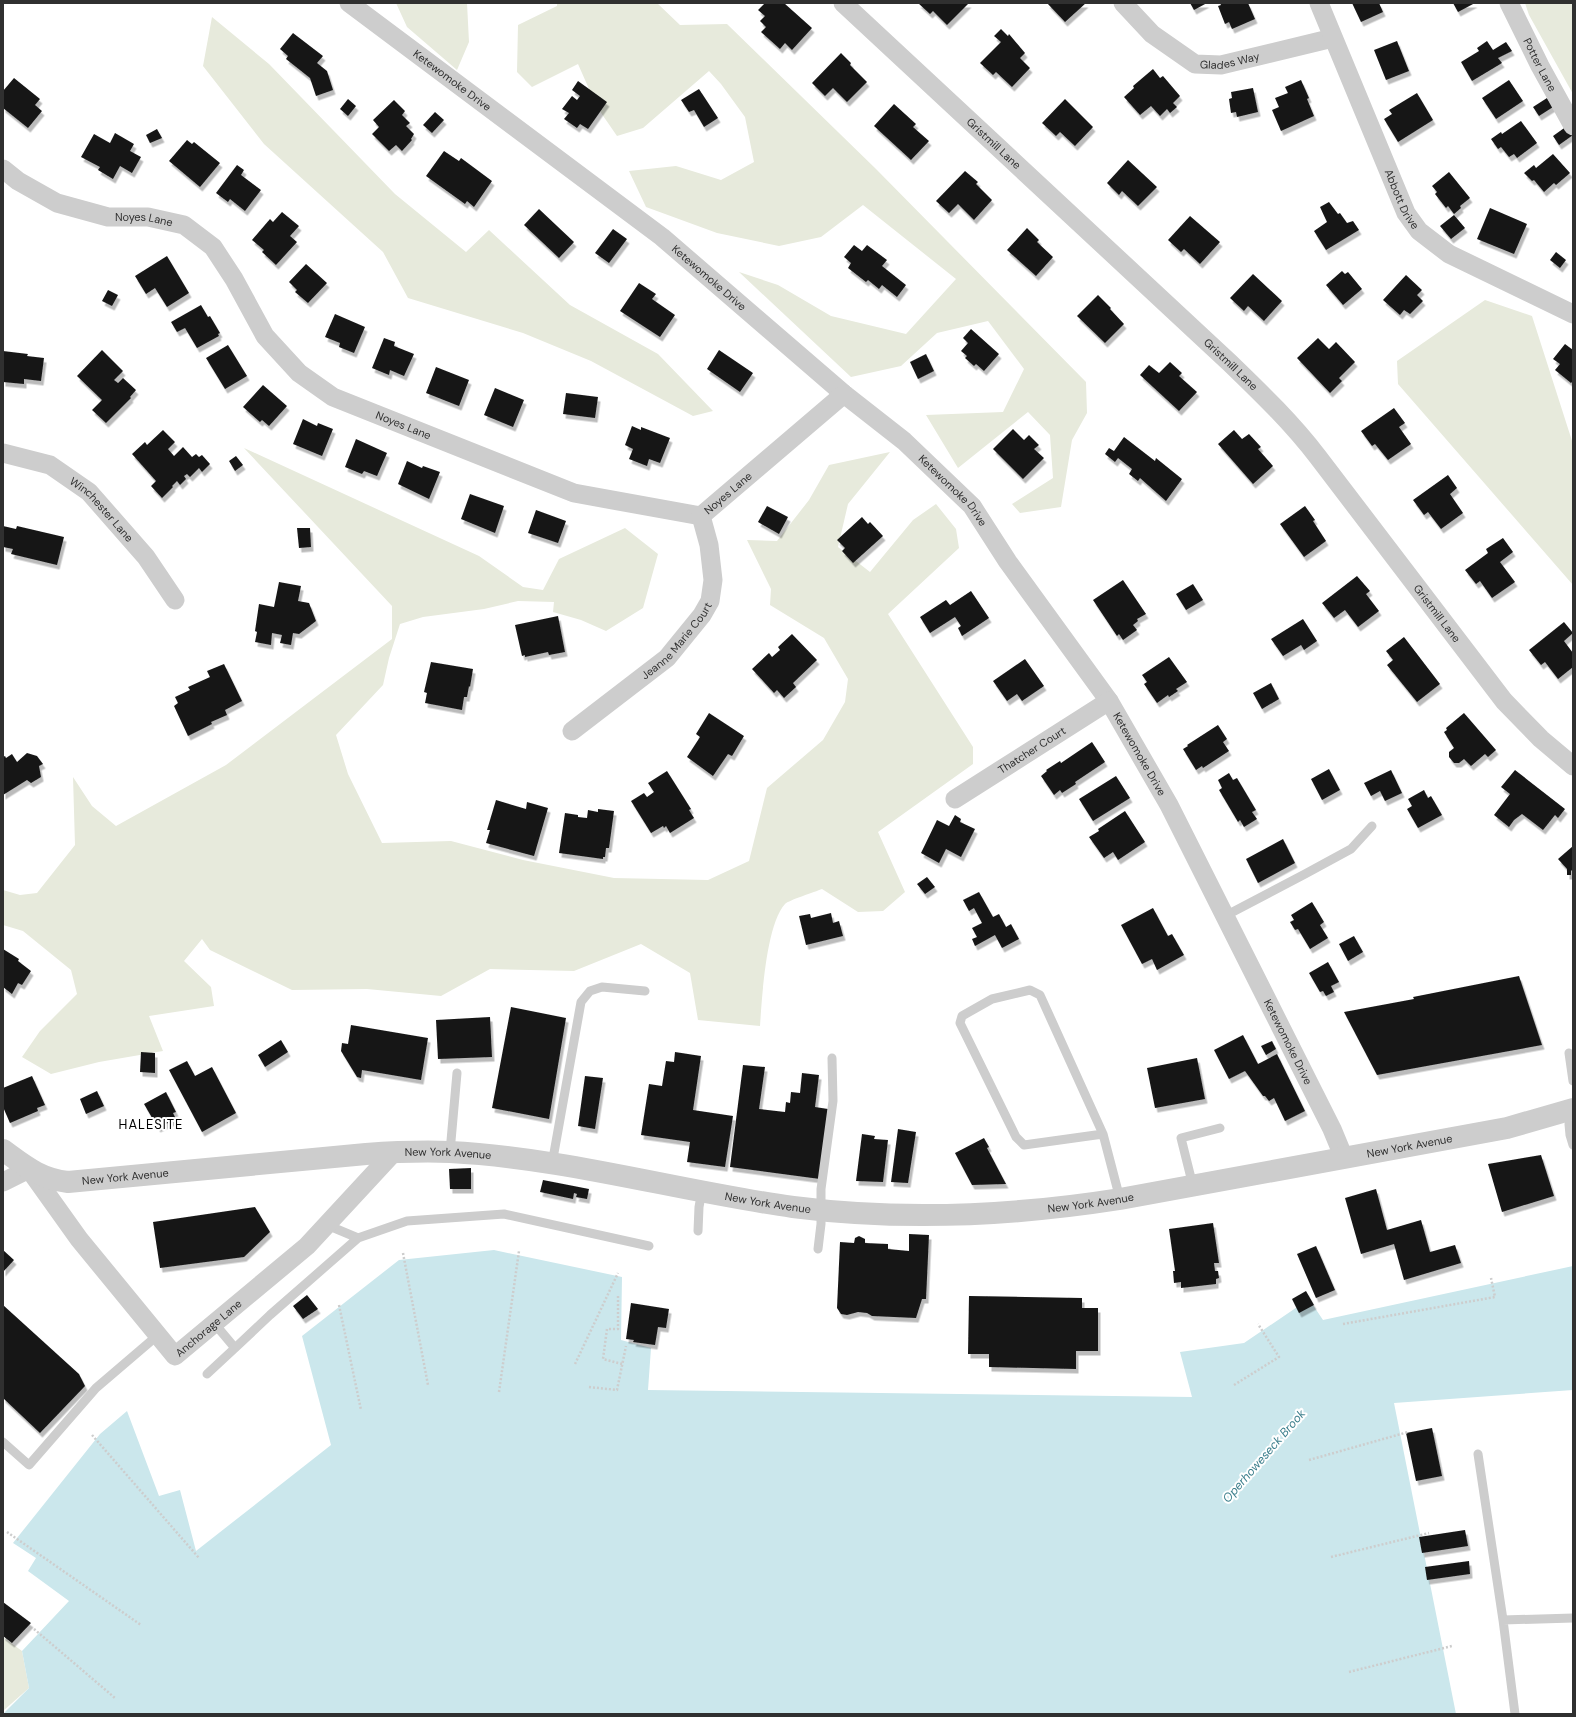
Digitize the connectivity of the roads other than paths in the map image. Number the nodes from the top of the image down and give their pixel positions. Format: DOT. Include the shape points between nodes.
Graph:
graph roads {
  1 [pos="349,3"];
  2 [pos="843,3"];
  3 [pos="1123,3"];
  4 [pos="1319,3"];
  5 [pos="1508,3"];
  6 [pos="1333,38"];
  7 [pos="1573,126"];
  8 [pos="3,169"];
  9 [pos="1573,314"];
  10 [pos="844,394"];
  11 [pos="3,453"];
  12 [pos="701,516"];
  13 [pos="176,600"];
  14 [pos="1109,702"];
  15 [pos="572,730"];
  16 [pos="1573,766"];
  17 [pos="955,799"];
  18 [pos="1372,826"];
  19 [pos="1225,916"];
  20 [pos="645,990"];
  21 [pos="1569,1053"];
  22 [pos="832,1058"];
  23 [pos="457,1073"];
  24 [pos="1573,1081"];
  25 [pos="1572,1125"];
  26 [pos="1220,1128"];
  27 [pos="1103,1134"];
  28 [pos="3,1150"];
  29 [pos="394,1152"];
  30 [pos="450,1152"];
  31 [pos="1344,1158"];
  32 [pos="552,1164"];
  33 [pos="29,1169"];
  34 [pos="3,1182"];
  35 [pos="1193,1186"];
  36 [pos="702,1191"];
  37 [pos="1120,1200"];
  38 [pos="820,1210"];
  39 [pos="327,1225"];
  40 [pos="698,1231"];
  41 [pos="358,1238"];
  42 [pos="649,1246"];
  43 [pos="818,1249"];
  44 [pos="214,1323"];
  45 [pos="158,1335"];
  46 [pos="235,1348"];
  47 [pos="207,1374"];
  48 [pos="3,1442"];
  49 [pos="1478,1454"];
  50 [pos="1573,1618"];
  51 [pos="1503,1620"];
  52 [pos="1515,1714"];
  1 -- 10 [label="street, Ketewomoke Drive" via="662,237"];
  2 -- 16 [label="street, Gristmill Lane" via="1276,407 1318,457 1504,701 1541,740"];
  3 -- 6 [label="street, Glades Way" via="1152,34 1196,64 1221,65"];
  4 -- 6 [label="street, Abbott Drive"];
  5 -- 7 [label="street, Potter Lane"];
  6 -- 9 [label="street, Abbott Drive" via="1406,213 1418,231 1449,254"];
  8 -- 12 [label="street, Noyes Lane" via="18,181 57,203 108,217 148,217 184,224 213,247 265,336 299,373 333,396 574,493"];
  10 -- 12 [label="street, Noyes Lane"];
  10 -- 14 [label="street, Ketewomoke Drive" via="904,442 972,506 1008,562"];
  11 -- 13 [label="street, Winchester Lane" via="50,465 89,492 146,557"];
  12 -- 15 [label="street, Jeanne Marie Court" via="709,545 713,580 710,601 702,615 667,658"];
  14 -- 17 [label="street, Thatcher Court"];
  14 -- 19 [label="street, Ketewomoke Drive" via="1169,805"];
  18 -- 19 [label="lane" via="1351,849"];
  19 -- 31 [label="street, Ketewomoke Drive" via="1332,1129"];
  20 -- 32 [label="lane" via="602,987 590,991 581,1002"];
  21 -- 24 [label="lane"];
  22 -- 38 [label="lane" via="833,1101"];
  23 -- 30 [label="lane"];
  25 -- 31 [label="street, New York Avenue" via="1507,1128"];
  26 -- 35 [label="lane" via="1181,1138"];
  27 -- 27 [label="lane" via="1040,995 1030,990 992,999 962,1016 960,1023 1016,1137 1024,1145"];
  27 -- 37 [label="lane"];
  28 -- 33 [label="street, New York Avenue"];
  29 -- 30 [label="street, New York Avenue"];
  29 -- 33 [label="street, New York Avenue" via="81,1182 48,1179"];
  29 -- 39 [label="street, Anchorage Lane"];
  30 -- 32 [label="street, New York Avenue"];
  31 -- 35 [label="street, New York Avenue"];
  32 -- 36 [label="street, New York Avenue"];
  33 -- 34 [label="street"];
  33 -- 45 [label="street, Anchorage Lane" via="79,1239"];
  35 -- 37 [label="street, New York Avenue"];
  36 -- 38 [label="street, New York Avenue"];
  36 -- 40 [label="lane"];
  37 -- 38 [label="street, New York Avenue" via="1007,1213 950,1215 887,1215"];
  38 -- 43 [label="lane"];
  39 -- 41 [label="lane"];
  39 -- 44 [label="street, Anchorage Lane" via="306,1246"];
  41 -- 42 [label="lane" via="407,1221 504,1214"];
  41 -- 46 [label="lane"];
  44 -- 45 [label="street, Anchorage Lane" via="175,1356"];
  44 -- 46 [label="lane"];
  45 -- 48 [label="lane" via="96,1388 29,1465"];
  46 -- 47 [label="lane"];
  49 -- 51 [label="lane"];
  50 -- 51 [label="lane"];
  51 -- 52 [label="lane"];
}
